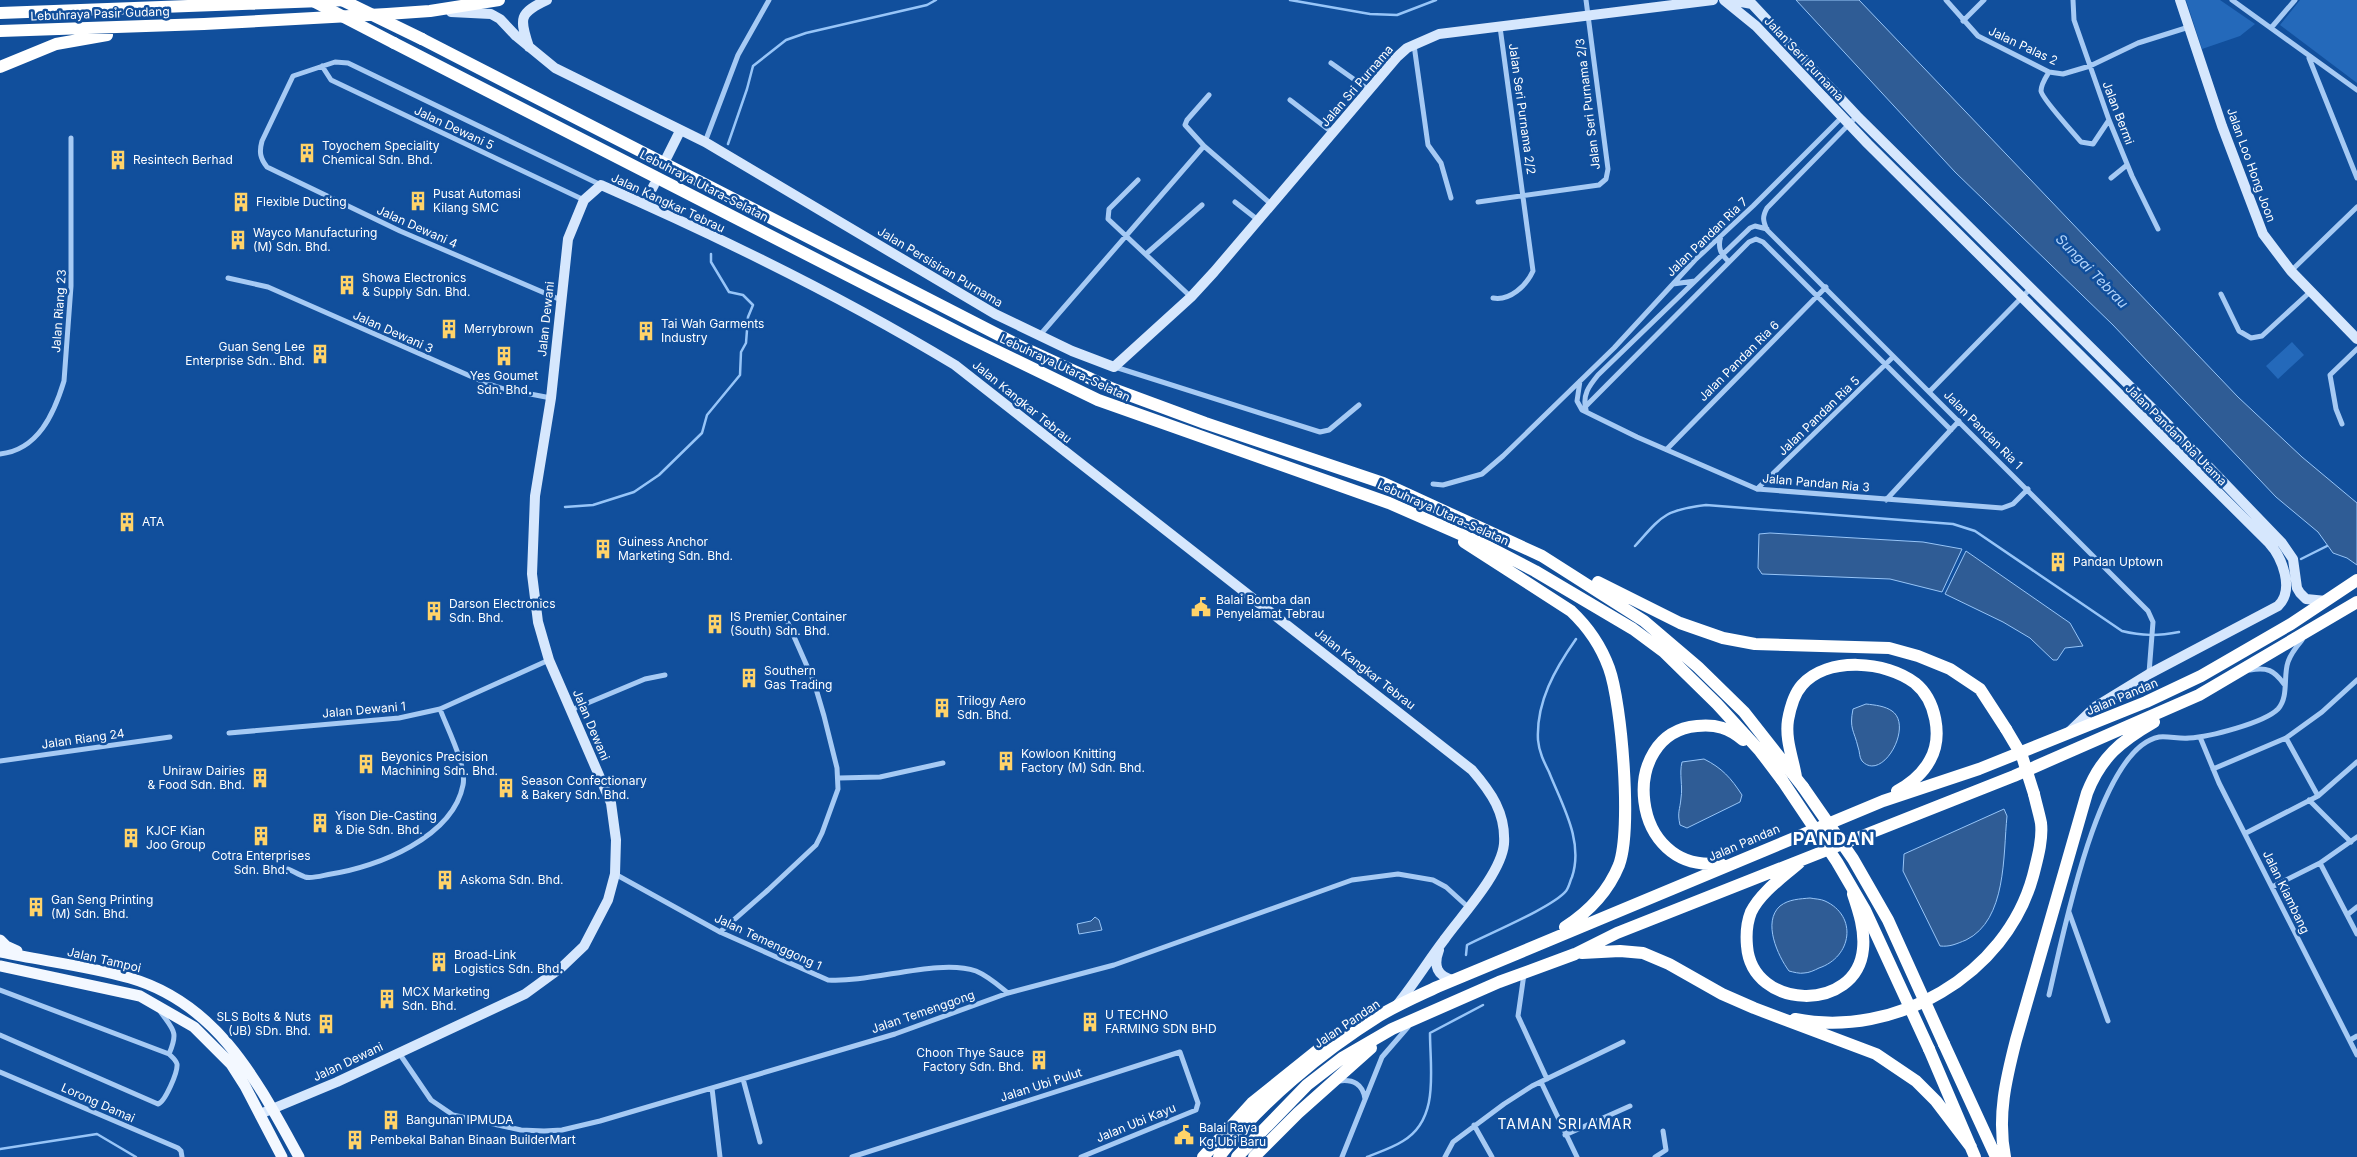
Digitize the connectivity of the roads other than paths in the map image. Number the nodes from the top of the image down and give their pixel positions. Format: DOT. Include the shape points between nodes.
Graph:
graph roads {
  1 [pos="311,0"];
  2 [pos="342,0"];
  3 [pos="349,0"];
  4 [pos="499,0"];
  5 [pos="547,0"];
  6 [pos="769,0"];
  7 [pos="1586,0"];
  8 [pos="1713,0"];
  9 [pos="1724,0"];
  10 [pos="1731,0"];
  11 [pos="1946,0"];
  12 [pos="1984,0"];
  13 [pos="2073,0"];
  14 [pos="2180,0"];
  15 [pos="2232,0"];
  16 [pos="2295,0"];
  17 [pos="430,11"];
  18 [pos="0,13"];
  19 [pos="1588,15"];
  20 [pos="1963,21"];
  21 [pos="204,24"];
  22 [pos="1500,26"];
  23 [pos="2189,27"];
  24 [pos="2271,28"];
  25 [pos="0,31"];
  26 [pos="1414,44"];
  27 [pos="529,48"];
  28 [pos="2309,58"];
  29 [pos="1330,63"];
  30 [pos="322,66"];
  31 [pos="2090,66"];
  32 [pos="0,67"];
  33 [pos="2049,72"];
  34 [pos="1368,90"];
  35 [pos="2357,90"];
  36 [pos="1209,95"];
  37 [pos="1290,100"];
  38 [pos="1854,113"];
  39 [pos="2110,120"];
  40 [pos="1846,121"];
  41 [pos="680,130"];
  42 [pos="1333,133"];
  43 [pos="72,138"];
  44 [pos="705,142"];
  45 [pos="1204,146"];
  46 [pos="667,157"];
  47 [pos="2127,164"];
  48 [pos="267,167"];
  49 [pos="2111,178"];
  50 [pos="2357,178"];
  51 [pos="1138,180"];
  52 [pos="601,184"];
  53 [pos="654,185"];
  54 [pos="1523,196"];
  55 [pos="1451,198"];
  56 [pos="584,200"];
  57 [pos="1235,202"];
  58 [pos="1478,202"];
  59 [pos="644,204"];
  60 [pos="1202,204"];
  61 [pos="1271,204"];
  62 [pos="2357,208"];
  63 [pos="1258,220"];
  64 [pos="2158,229"];
  65 [pos="1767,230"];
  66 [pos="1127,236"];
  67 [pos="1721,236"];
  68 [pos="1146,254"];
  69 [pos="1722,255"];
  70 [pos="1729,262"];
  71 [pos="2291,271"];
  72 [pos="228,278"];
  73 [pos="1695,281"];
  74 [pos="1673,284"];
  75 [pos="1826,287"];
  76 [pos="2031,288"];
  77 [pos="2310,292"];
  78 [pos="2221,294"];
  79 [pos="2022,296"];
  80 [pos="1190,297"];
  81 [pos="1816,297"];
  82 [pos="1493,298"];
  83 [pos="561,300"];
  84 [pos="1040,335"];
  85 [pos="2357,339"];
  86 [pos="2357,349"];
  87 [pos="1893,357"];
  88 [pos="1885,365"];
  89 [pos="1114,367"];
  90 [pos="1580,381"];
  91 [pos="1929,392"];
  92 [pos="551,398"];
  93 [pos="1359,405"];
  94 [pos="1586,410"];
  95 [pos="1959,421"];
  96 [pos="2342,424"];
  97 [pos="1950,430"];
  98 [pos="1666,449"];
  99 [pos="0,454"];
  100 [pos="1433,484"];
  101 [pos="1757,489"];
  102 [pos="2028,489"];
  103 [pos="1886,500"];
  104 [pos="2259,518"];
  105 [pos="1442,526"];
  106 [pos="2251,526"];
  107 [pos="1542,556"];
  108 [pos="2290,580"];
  109 [pos="2354,582"];
  110 [pos="2328,601"];
  111 [pos="2357,602"];
  112 [pos="788,623"];
  113 [pos="2308,632"];
  114 [pos="550,660"];
  115 [pos="2239,673"];
  116 [pos="2149,674"];
  117 [pos="665,675"];
  118 [pos="2357,680"];
  119 [pos="2284,685"];
  120 [pos="2199,695"];
  121 [pos="440,709"];
  122 [pos="570,711"];
  123 [pos="229,733"];
  124 [pos="2066,735"];
  125 [pos="170,737"];
  126 [pos="2200,737"];
  127 [pos="2286,738"];
  128 [pos="1760,752"];
  129 [pos="0,761"];
  130 [pos="2357,762"];
  131 [pos="943,763"];
  132 [pos="2213,769"];
  133 [pos="839,778"];
  134 [pos="1800,782"];
  135 [pos="2318,796"];
  136 [pos="2310,800"];
  137 [pos="1883,801"];
  138 [pos="2246,833"];
  139 [pos="2357,837"];
  140 [pos="2351,842"];
  141 [pos="1805,857"];
  142 [pos="1734,862"];
  143 [pos="2320,863"];
  144 [pos="288,869"];
  145 [pos="615,874"];
  146 [pos="1848,882"];
  147 [pos="2272,886"];
  148 [pos="1468,907"];
  149 [pos="2357,907"];
  150 [pos="2069,912"];
  151 [pos="2347,915"];
  152 [pos="720,932"];
  153 [pos="2357,934"];
  154 [pos="0,940"];
  155 [pos="1442,942"];
  156 [pos="1531,949"];
  157 [pos="0,952"];
  158 [pos="1575,954"];
  159 [pos="27,956"];
  160 [pos="0,966"];
  161 [pos="1524,973"];
  162 [pos="1453,980"];
  163 [pos="0,990"];
  164 [pos="1008,993"];
  165 [pos="2049,994"];
  166 [pos="155,1003"];
  167 [pos="1394,1008"];
  168 [pos="1754,1008"];
  169 [pos="1381,1015"];
  170 [pos="1418,1018"];
  171 [pos="2108,1021"];
  172 [pos="1392,1029"];
  173 [pos="0,1035"];
  174 [pos="2357,1036"];
  175 [pos="2350,1040"];
  176 [pos="1624,1042"];
  177 [pos="398,1053"];
  178 [pos="170,1054"];
  179 [pos="2357,1055"];
  180 [pos="0,1072"];
  181 [pos="743,1079"];
  182 [pos="1548,1079"];
  183 [pos="1333,1082"];
  184 [pos="1541,1082"];
  185 [pos="712,1088"];
  186 [pos="1364,1102"];
  187 [pos="1630,1106"];
  188 [pos="1198,1107"];
  189 [pos="272,1109"];
  190 [pos="260,1114"];
  191 [pos="1474,1125"];
  192 [pos="1663,1131"];
  193 [pos="1566,1135"];
  194 [pos="760,1142"];
  195 [pos="1269,1143"];
  196 [pos="1973,1152"];
  197 [pos="1222,1153"];
  198 [pos="182,1157"];
  199 [pos="282,1157"];
  200 [pos="299,1157"];
  201 [pos="720,1157"];
  202 [pos="852,1157"];
  203 [pos="1081,1157"];
  204 [pos="1203,1157"];
  205 [pos="1237,1157"];
  206 [pos="1254,1157"];
  207 [pos="1260,1157"];
  208 [pos="1342,1157"];
  209 [pos="1445,1157"];
  210 [pos="1492,1157"];
  211 [pos="1577,1157"];
  212 [pos="1655,1157"];
  213 [pos="1996,1157"];
  214 [pos="2005,1157"];
  1 -- 105 [label="highway, Lebuhraya Utara–Selatan, bridge" via="940,323 1098,400 1389,503"];
  2 -- 107 [label="highway, Lebuhraya Utara–Selatan, bridge" via="1024,348 1122,392 1391,486"];
  3 -- 18 [label="highway, Lebuhraya Pasir Gudang"];
  4 -- 17 [label="highway, Lebuhraya Pasir Gudang"];
  5 -- 27 [label="street" via="529,8 524,15 522,24"];
  6 -- 44 [label="street" via="738,55"];
  7 -- 19 [label="street, Jalan Seri Purnama 2/3"];
  8 -- 19 [label="street, Jalan Sri Purnama"];
  9 -- 40 [label="street, Jalan Seri Purnama" via="1756,26"];
  10 -- 38 [label="street, Jalan Seri Purnama" via="1752,4"];
  11 -- 20 [label="street, Jalan Palas 2"];
  12 -- 20 [label="street"];
  13 -- 31 [label="street, Jalan Bermi" via="2074,20"];
  14 -- 23 [label="street, Jalan Loo Hong Joon"];
  15 -- 24 [label="street"];
  16 -- 24 [label="street"];
  17 -- 21 [label="highway, Lebuhraya Pasir Gudang"];
  17 -- 27 [label="street, Jalan Persisiran Purnama" via="491,14"];
  19 -- 22 [label="street, Jalan Sri Purnama"];
  19 -- 54 [label="street, Jalan Seri Purnama 2/3" via="1608,169 1606,179 1599,185"];
  20 -- 33 [label="street, Jalan Palas 2" via="1978,36"];
  21 -- 25 [label="highway, Lebuhraya Pasir Gudang"];
  21 -- 32 [label="highway" via="73,40 35,51"];
  22 -- 26 [label="street, Jalan Sri Purnama" via="1439,34"];
  22 -- 54 [label="street, Jalan Seri Purnama 2/2"];
  23 -- 31 [label="street, Jalan Palas 2" via="2138,43"];
  23 -- 71 [label="street, Jalan Loo Hong Joon" via="2263,234"];
  24 -- 28 [label="street"];
  26 -- 34 [label="street, Jalan Sri Purnama" via="1397,57"];
  26 -- 55 [label="street" via="1428,145 1441,163"];
  27 -- 41 [label="street, Jalan Persisiran Purnama" via="555,68"];
  28 -- 35 [label="street"];
  28 -- 50 [label="street"];
  29 -- 34 [label="street"];
  30 -- 48 [label="street, Jalan Kangkar Tebrau" via="293,76 259,150"];
  30 -- 52 [label="street, Jalan Kangkar Tebrau" via="342,62 353,64"];
  30 -- 56 [label="street, Jalan Dewani 5" via="332,80"];
  31 -- 33 [label="street, Jalan Palas 2" via="2063,74"];
  31 -- 39 [label="street, Jalan Bermi"];
  33 -- 39 [label="street" via="2042,85 2044,98 2081,142 2093,144 2097,141"];
  34 -- 42 [label="street, Jalan Sri Purnama"];
  36 -- 45 [label="street" via="1185,125"];
  37 -- 42 [label="street"];
  38 -- 40 [label="street, Jalan Pandan Ria 7"];
  38 -- 40 [label="street, Jalan Pandan Ria 7"];
  38 -- 76 [label="street, Jalan Pandan Ria Utama"];
  39 -- 47 [label="street, Jalan Bermi"];
  40 -- 65 [label="street, Jalan Pandan Ria 7" via="1767,208 1763,216"];
  40 -- 67 [label="street, Jalan Pandan Ria 7"];
  40 -- 79 [label="street, Jalan Pandan Ria Utama"];
  41 -- 44 [label="street, Jalan Persisiran Purnama"];
  41 -- 46 [label="street"];
  42 -- 61 [label="street, Jalan Sri Purnama"];
  43 -- 99 [label="street, Jalan Riang 23" via="71,286 64,381 41,432 24,447"];
  44 -- 84 [label="street, Jalan Persisiran Purnama" via="995,314"];
  45 -- 61 [label="street"];
  45 -- 66 [label="street"];
  47 -- 49 [label="street"];
  47 -- 64 [label="street, Jalan Bermi"];
  48 -- 83 [label="street, Jalan Dewani 4" via="400,232"];
  51 -- 66 [label="street" via="1107,213 1108,219"];
  52 -- 56 [label="street, Jalan Dewani"];
  52 -- 59 [label="street, Jalan Kangkar Tebrau"];
  53 -- 59 [label="street"];
  54 -- 58 [label="street"];
  54 -- 82 [label="street, Jalan Seri Purnama 2/2" via="1532,271 1528,282 1509,296"];
  56 -- 83 [label="street, Jalan Dewani" via="568,239"];
  57 -- 63 [label="street"];
  59 -- 148 [label="street, Jalan Kangkar Tebrau" via="832,295 955,365 1472,770 1490,791 1499,808 1504,840 1498,862"];
  60 -- 68 [label="street"];
  61 -- 63 [label="street, Jalan Sri Purnama"];
  62 -- 71 [label="street"];
  63 -- 80 [label="street, Jalan Sri Purnama"];
  65 -- 69 [label="street, Jalan Pandan Ria 7" via="1750,228"];
  65 -- 75 [label="street, Jalan Pandan Ria 1"];
  66 -- 68 [label="street"];
  66 -- 84 [label="street"];
  67 -- 69 [label="street"];
  67 -- 74 [label="street, Jalan Pandan Ria 7"];
  68 -- 80 [label="street"];
  69 -- 70 [label="street"];
  69 -- 73 [label="street, Jalan Pandan Ria 7"];
  70 -- 81 [label="street" via="1756,239 1763,242"];
  70 -- 94 [label="street"];
  71 -- 77 [label="street, Jalan Loo Hong Joon"];
  72 -- 92 [label="street, Jalan Dewani 3" via="268,287 486,383"];
  73 -- 74 [label="street"];
  73 -- 94 [label="street, Jalan Pandan Ria 7" via="1598,375 1585,393"];
  74 -- 90 [label="street, Jalan Pandan Ria 7"];
  75 -- 81 [label="street, Jalan Pandan Ria 6"];
  75 -- 87 [label="street, Jalan Pandan Ria 1"];
  76 -- 79 [label="street"];
  76 -- 104 [label="street, Jalan Pandan Ria Utama"];
  77 -- 78 [label="street" via="2262,336 2251,338 2239,331"];
  77 -- 85 [label="street, Jalan Loo Hong Joon"];
  79 -- 91 [label="street"];
  79 -- 106 [label="street, Jalan Pandan Ria Utama"];
  80 -- 89 [label="street, Jalan Sri Purnama"];
  81 -- 88 [label="street"];
  81 -- 98 [label="street, Jalan Pandan Ria 6"];
  83 -- 92 [label="street, Jalan Dewani"];
  84 -- 89 [label="street, Jalan Persisiran Purnama"];
  86 -- 96 [label="street" via="2330,375"];
  87 -- 88 [label="street, Jalan Pandan Ria 5"];
  87 -- 91 [label="street, Jalan Pandan Ria 1"];
  88 -- 97 [label="street"];
  88 -- 101 [label="street, Jalan Pandan Ria 5"];
  89 -- 93 [label="street, Jalan Persisiran Purnama" via="1320,432 1330,430"];
  90 -- 94 [label="street" via="1578,406"];
  90 -- 100 [label="street, Jalan Pandan Ria 7" via="1482,474 1443,485"];
  91 -- 95 [label="street, Jalan Pandan Ria 1"];
  92 -- 114 [label="street, Jalan Dewani" via="535,496 532,574 538,622"];
  94 -- 98 [label="street, Jalan Pandan Ria 3"];
  95 -- 97 [label="street"];
  95 -- 102 [label="street, Jalan Pandan Ria 1"];
  97 -- 103 [label="street"];
  98 -- 101 [label="street, Jalan Pandan Ria 3"];
  101 -- 103 [label="street, Jalan Pandan Ria 3"];
  102 -- 103 [label="street, Jalan Pandan Ria 3" via="2013,504 2002,508"];
  102 -- 116 [label="street, Jalan Pandan Ria 1" via="2148,611 2153,627"];
  104 -- 106 [label="street"];
  104 -- 108 [label="street, Jalan Pandan Ria Utama" via="2290,553 2294,563"];
  105 -- 128 [label="highway, Lebuhraya Utara–Selatan" via="1535,571 1633,629 1694,679"];
  105 -- 156 [label="highway" via="1572,611 1596,641 1609,666 1617,695 1625,836 1619,863 1598,902 1580,918"];
  106 -- 108 [label="street, Jalan Pandan Ria Utama" via="2276,551"];
  107 -- 134 [label="highway, Lebuhraya Utara–Selatan" via="1644,621 1698,667 1744,712"];
  107 -- 168 [label="highway, bridge" via="1655,612 1724,638 1755,644 1889,648 1950,669 1980,689 2022,756 2041,825 2038,859 2029,892 2014,922 1989,956 1962,980 1943,991 1895,1013 1864,1021 1811,1022"];
  108 -- 110 [label="street, Jalan Pandan Ria Utama" via="2306,598"];
  108 -- 116 [label="street, Jalan Pandan Ria Utama" via="2284,599 2278,606"];
  109 -- 110 [label="highway, Jalan Pandan"];
  110 -- 124 [label="highway, Jalan Pandan" via="2201,676"];
  111 -- 113 [label="highway, Jalan Pandan"];
  112 -- 133 [label="street" via="814,682"];
  113 -- 115 [label="highway, Jalan Pandan"];
  113 -- 119 [label="street" via="2288,660"];
  114 -- 121 [label="street, Jalan Dewani 1"];
  114 -- 122 [label="street, Jalan Dewani"];
  115 -- 119 [label="street" via="2268,669"];
  115 -- 120 [label="highway, Jalan Pandan"];
  116 -- 124 [label="street, Jalan Pandan Ria Utama" via="2095,707"];
  117 -- 122 [label="street"];
  118 -- 127 [label="street" via="2322,712"];
  119 -- 126 [label="street" via="2282,704 2267,717"];
  120 -- 141 [label="highway, Jalan Pandan" via="2014,776"];
  120 -- 214 [label="highway" via="2126,739 2104,760 2092,779 2006,1079 2001,1116"];
  121 -- 123 [label="street, Jalan Dewani 1" via="399,718"];
  121 -- 144 [label="street" via="460,761 463,784 453,811 421,840 366,867 306,878"];
  122 -- 145 [label="street, Jalan Dewani" via="610,803 616,840"];
  124 -- 137 [label="highway, Jalan Pandan"];
  125 -- 129 [label="street, Jalan Riang 24"];
  126 -- 132 [label="street, Jalan Kiambang"];
  126 -- 150 [label="street" via="2160,737 2132,754 2118,773 2093,827"];
  127 -- 132 [label="street"];
  127 -- 135 [label="street"];
  128 -- 142 [label="highway" via="1723,728 1694,726 1681,730 1658,745 1647,766 1645,801 1647,817 1656,838 1692,863 1704,866"];
  128 -- 146 [label="highway, Lebuhraya Utara–Selatan, bridge" via="1782,780"];
  130 -- 135 [label="street"];
  131 -- 133 [label="street" via="880,777"];
  132 -- 138 [label="street, Jalan Kiambang"];
  133 -- 152 [label="street" via="838,789 816,845"];
  134 -- 137 [label="highway" via="1786,735 1790,710 1802,686 1818,672 1834,667 1873,667 1896,672 1916,684 1931,704 1937,729 1936,746 1923,770"];
  134 -- 213 [label="highway, Lebuhraya Utara–Selatan, bridge" via="1853,859 1888,920"];
  135 -- 136 [label="street"];
  136 -- 138 [label="street"];
  136 -- 140 [label="street"];
  137 -- 142 [label="highway, Jalan Pandan"];
  138 -- 147 [label="street, Jalan Kiambang"];
  139 -- 140 [label="street"];
  140 -- 143 [label="street"];
  141 -- 146 [label="highway, bridge" via="1764,895 1751,913 1746,938 1751,964 1767,984 1779,991 1806,997 1830,992 1848,979 1860,962 1864,939 1861,919"];
  141 -- 158 [label="highway, Jalan Pandan" via="1617,933"];
  142 -- 156 [label="highway, Jalan Pandan"];
  143 -- 147 [label="street"];
  143 -- 151 [label="street"];
  145 -- 152 [label="street, Jalan Temenggong 1"];
  145 -- 177 [label="street, Jalan Dewani" via="597,924 584,946 562,967 525,994"];
  146 -- 196 [label="highway, bridge" via="1876,931"];
  147 -- 175 [label="street, Jalan Kiambang"];
  148 -- 155 [label="street, Jalan Kangkar Tebrau"];
  148 -- 164 [label="street, Jalan Temenggong" via="1433,880 1398,874 1352,880 1114,964"];
  149 -- 151 [label="street"];
  150 -- 165 [label="street"];
  150 -- 171 [label="street"];
  151 -- 153 [label="street"];
  152 -- 164 [label="street, Jalan Temenggong 1" via="828,980 847,981 920,970 966,968 987,977"];
  154 -- 159 [label="main road"];
  155 -- 162 [label="street, Jalan Kangkar Tebrau" via="1436,967 1443,978"];
  155 -- 167 [label="street, Jalan Kangkar Tebrau"];
  156 -- 162 [label="highway, Jalan Pandan"];
  157 -- 159 [label="main road, Jalan Tampoi"];
  158 -- 161 [label="highway, Jalan Pandan"];
  158 -- 168 [label="highway" via="1643,953"];
  159 -- 189 [label="main road, Jalan Tampoi" via="130,978 178,1001 221,1034 255,1078"];
  160 -- 166 [label="main road, Jalan Tampoi" via="127,992"];
  161 -- 170 [label="highway, Jalan Pandan"];
  161 -- 182 [label="street" via="1518,1016"];
  162 -- 167 [label="highway, Jalan Pandan"];
  163 -- 178 [label="street"];
  164 -- 181 [label="street, Jalan Temenggong" via="895,1034"];
  166 -- 178 [label="street" via="175,1032 176,1039"];
  166 -- 190 [label="main road, Jalan Tampoi" via="194,1027 212,1044 230,1064"];
  167 -- 169 [label="highway, Jalan Pandan"];
  168 -- 196 [label="highway" via="1852,1044 1895,1066 1936,1101"];
  169 -- 197 [label="highway, Jalan Pandan" via="1334,1046 1293,1081"];
  169 -- 204 [label="highway" via="1352,1028 1296,1066 1252,1103"];
  170 -- 172 [label="highway, Jalan Pandan"];
  170 -- 186 [label="street" via="1382,1056"];
  172 -- 183 [label="highway"];
  172 -- 205 [label="highway, Jalan Pandan" via="1342,1058 1307,1085"];
  173 -- 178 [label="street" via="158,1104 165,1100 177,1068"];
  174 -- 175 [label="street"];
  175 -- 179 [label="street, Jalan Kiambang"];
  176 -- 182 [label="street"];
  177 -- 185 [label="street, Jalan Temenggong" via="431,1100 445,1111 462,1118 521,1130 576,1127"];
  177 -- 189 [label="street, Jalan Dewani"];
  180 -- 198 [label="street, Lorong Damai" via="178,1148"];
  181 -- 185 [label="street, Jalan Temenggong"];
  181 -- 194 [label="street"];
  182 -- 184 [label="street"];
  183 -- 186 [label="street" via="1359,1084"];
  183 -- 195 [label="highway"];
  184 -- 191 [label="street"];
  184 -- 193 [label="street"];
  185 -- 201 [label="street"];
  186 -- 208 [label="street"];
  187 -- 193 [label="street"];
  188 -- 202 [label="street, Jalan Ubi Pulut" via="1182,1055 1177,1052"];
  188 -- 203 [label="street, Jalan Ubi Kayu"];
  189 -- 190 [label="street, Jalan Dewani"];
  189 -- 200 [label="main road, Jalan Tampoi"];
  190 -- 199 [label="main road, Jalan Tampoi"];
  191 -- 209 [label="street" via="1453,1142"];
  191 -- 210 [label="street"];
  192 -- 212 [label="street" via="1667,1148"];
  193 -- 211 [label="street"];
  195 -- 206 [label="highway"];
  195 -- 207 [label="highway"];
}
